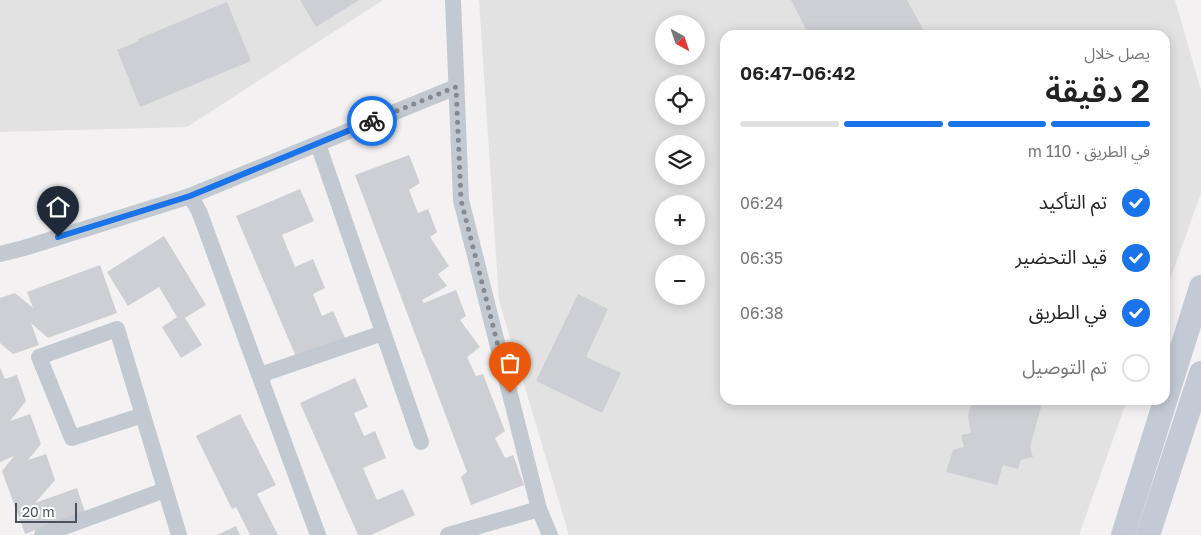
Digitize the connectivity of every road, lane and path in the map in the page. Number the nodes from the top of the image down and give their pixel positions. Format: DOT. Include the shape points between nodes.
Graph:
graph roads {
  1 [pos="452,0"];
  2 [pos="456,87"];
  3 [pos="318,144"];
  4 [pos="190,196"];
  5 [pos="0,254"];
  6 [pos="1201,287"];
  7 [pos="383,333"];
  8 [pos="1201,373"];
  9 [pos="260,375"];
  10 [pos="1170,387"];
  11 [pos="1164,405"];
  12 [pos="143,415"];
  13 [pos="421,442"];
  14 [pos="165,490"];
  15 [pos="539,509"];
  16 [pos="42,535"];
  17 [pos="179,535"];
  18 [pos="318,535"];
  19 [pos="448,535"];
  20 [pos="550,535"];
  21 [pos="1124,535"];
  22 [pos="1148,535"];
  1 -- 2 [label="street"];
  2 -- 3 [label="street"];
  2 -- 15 [label="street" via="461,200"];
  3 -- 4 [label="street"];
  3 -- 7 [label="street"];
  4 -- 5 [label="street"];
  4 -- 9 [label="street" via="199,211"];
  6 -- 10 [label="main road"];
  7 -- 9 [label="street"];
  7 -- 13 [label="street"];
  8 -- 22 [label="main road"];
  9 -- 18 [label="street"];
  11 -- 21 [label="main road"];
  12 -- 12 [label="street" via="117,329 39,356 72,438"];
  12 -- 14 [label="street"];
  14 -- 16 [label="street"];
  14 -- 17 [label="street"];
  15 -- 19 [label="street"];
  15 -- 20 [label="street"];
}
